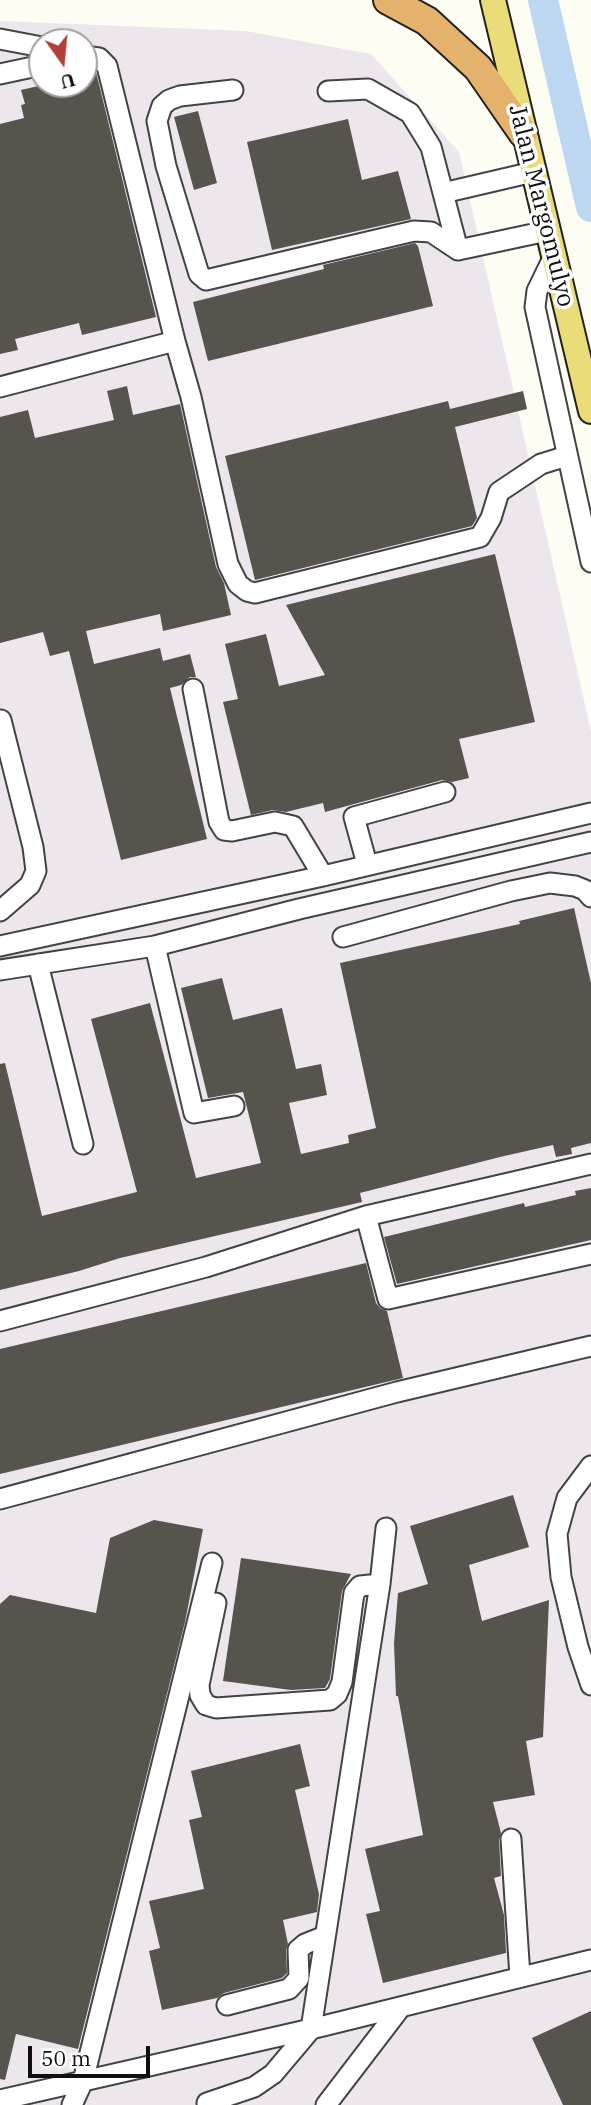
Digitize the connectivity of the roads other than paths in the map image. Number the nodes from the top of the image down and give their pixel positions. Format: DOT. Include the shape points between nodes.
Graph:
graph roads {
  1 [pos="388,0"];
  2 [pos="493,0"];
  3 [pos="0,39"];
  4 [pos="28,44"];
  5 [pos="98,58"];
  6 [pos="28,68"];
  7 [pos="0,74"];
  8 [pos="233,90"];
  9 [pos="328,91"];
  10 [pos="523,133"];
  11 [pos="533,172"];
  12 [pos="443,193"];
  13 [pos="547,231"];
  14 [pos="458,250"];
  15 [pos="554,257"];
  16 [pos="176,341"];
  17 [pos="0,387"];
  18 [pos="591,411"];
  19 [pos="567,456"];
  20 [pos="591,562"];
  21 [pos="192,689"];
  22 [pos="1,720"];
  23 [pos="446,792"];
  24 [pos="591,813"];
  25 [pos="591,842"];
  26 [pos="367,864"];
  27 [pos="456,874"];
  28 [pos="323,876"];
  29 [pos="591,897"];
  30 [pos="464,904"];
  31 [pos="0,911"];
  32 [pos="343,937"];
  33 [pos="0,946"];
  34 [pos="155,946"];
  35 [pos="38,964"];
  36 [pos="0,970"];
  37 [pos="234,1106"];
  38 [pos="83,1144"];
  39 [pos="591,1164"];
  40 [pos="366,1216"];
  41 [pos="591,1254"];
  42 [pos="0,1321"];
  43 [pos="591,1346"];
  44 [pos="591,1466"];
  45 [pos="0,1499"];
  46 [pos="386,1528"];
  47 [pos="212,1563"];
  48 [pos="380,1584"];
  49 [pos="216,1603"];
  50 [pos="591,1685"];
  51 [pos="511,1839"];
  52 [pos="325,1936"];
  53 [pos="591,1960"];
  54 [pos="520,1977"];
  55 [pos="228,2005"];
  56 [pos="401,2007"];
  57 [pos="311,2029"];
  58 [pos="83,2081"];
  59 [pos="0,2101"];
  60 [pos="207,2103"];
  61 [pos="72,2105"];
  62 [pos="326,2105"];
  1 -- 10 [label="highway" via="428,21 478,68"];
  2 -- 10 [label="main road, Jalan Margomulyo"];
  3 -- 4 [label="lane"];
  5 -- 16 [label="lane" via="107,66"];
  6 -- 7 [label="lane"];
  8 -- 14 [label="lane" via="169,100 158,121 166,166 199,274 206,280 414,231 431,232"];
  9 -- 12 [label="lane" via="368,89 410,113 431,147"];
  10 -- 11 [label="main road, Jalan Margomulyo"];
  11 -- 12 [label="lane"];
  11 -- 13 [label="main road, Jalan Margomulyo"];
  12 -- 14 [label="lane"];
  13 -- 14 [label="lane"];
  13 -- 15 [label="main road, Jalan Margomulyo"];
  15 -- 18 [label="main road, Jalan Margomulyo"];
  15 -- 19 [label="lane" via="537,291 536,307"];
  16 -- 17 [label="lane"];
  16 -- 19 [label="lane" via="228,564 247,592 480,537 499,492 541,464"];
  19 -- 20 [label="lane"];
  21 -- 28 [label="lane" via="224,830 275,822 293,826"];
  22 -- 31 [label="lane" via="36,872 30,885"];
  23 -- 26 [label="lane" via="354,817"];
  24 -- 26 [label="lane"];
  25 -- 27 [label="lane"];
  26 -- 28 [label="lane"];
  27 -- 30 [label="lane"];
  27 -- 34 [label="lane"];
  28 -- 33 [label="lane"];
  29 -- 30 [label="lane" via="575,886 550,883"];
  30 -- 32 [label="lane"];
  34 -- 35 [label="lane"];
  34 -- 37 [label="lane" via="194,1113"];
  35 -- 36 [label="lane"];
  35 -- 38 [label="lane"];
  39 -- 40 [label="lane"];
  40 -- 41 [label="lane" via="388,1299"];
  40 -- 42 [label="lane" via="206,1267"];
  43 -- 45 [label="lane" via="397,1392"];
  44 -- 50 [label="lane" via="567,1498 557,1534 561,1577"];
  46 -- 48 [label="lane"];
  47 -- 58 [label="lane"];
  48 -- 49 [label="lane" via="360,1586 354,1594 342,1682 330,1700 205,1705 199,1685"];
  48 -- 52 [label="lane"];
  51 -- 54 [label="lane"];
  52 -- 55 [label="lane" via="298,1950 299,1978 289,1989"];
  52 -- 57 [label="lane"];
  53 -- 54 [label="lane"];
  54 -- 56 [label="lane"];
  56 -- 57 [label="lane"];
  56 -- 62 [label="lane"];
  57 -- 58 [label="lane"];
  57 -- 60 [label="lane" via="274,2074 254,2087"];
  58 -- 59 [label="lane"];
  58 -- 61 [label="lane"];
}
